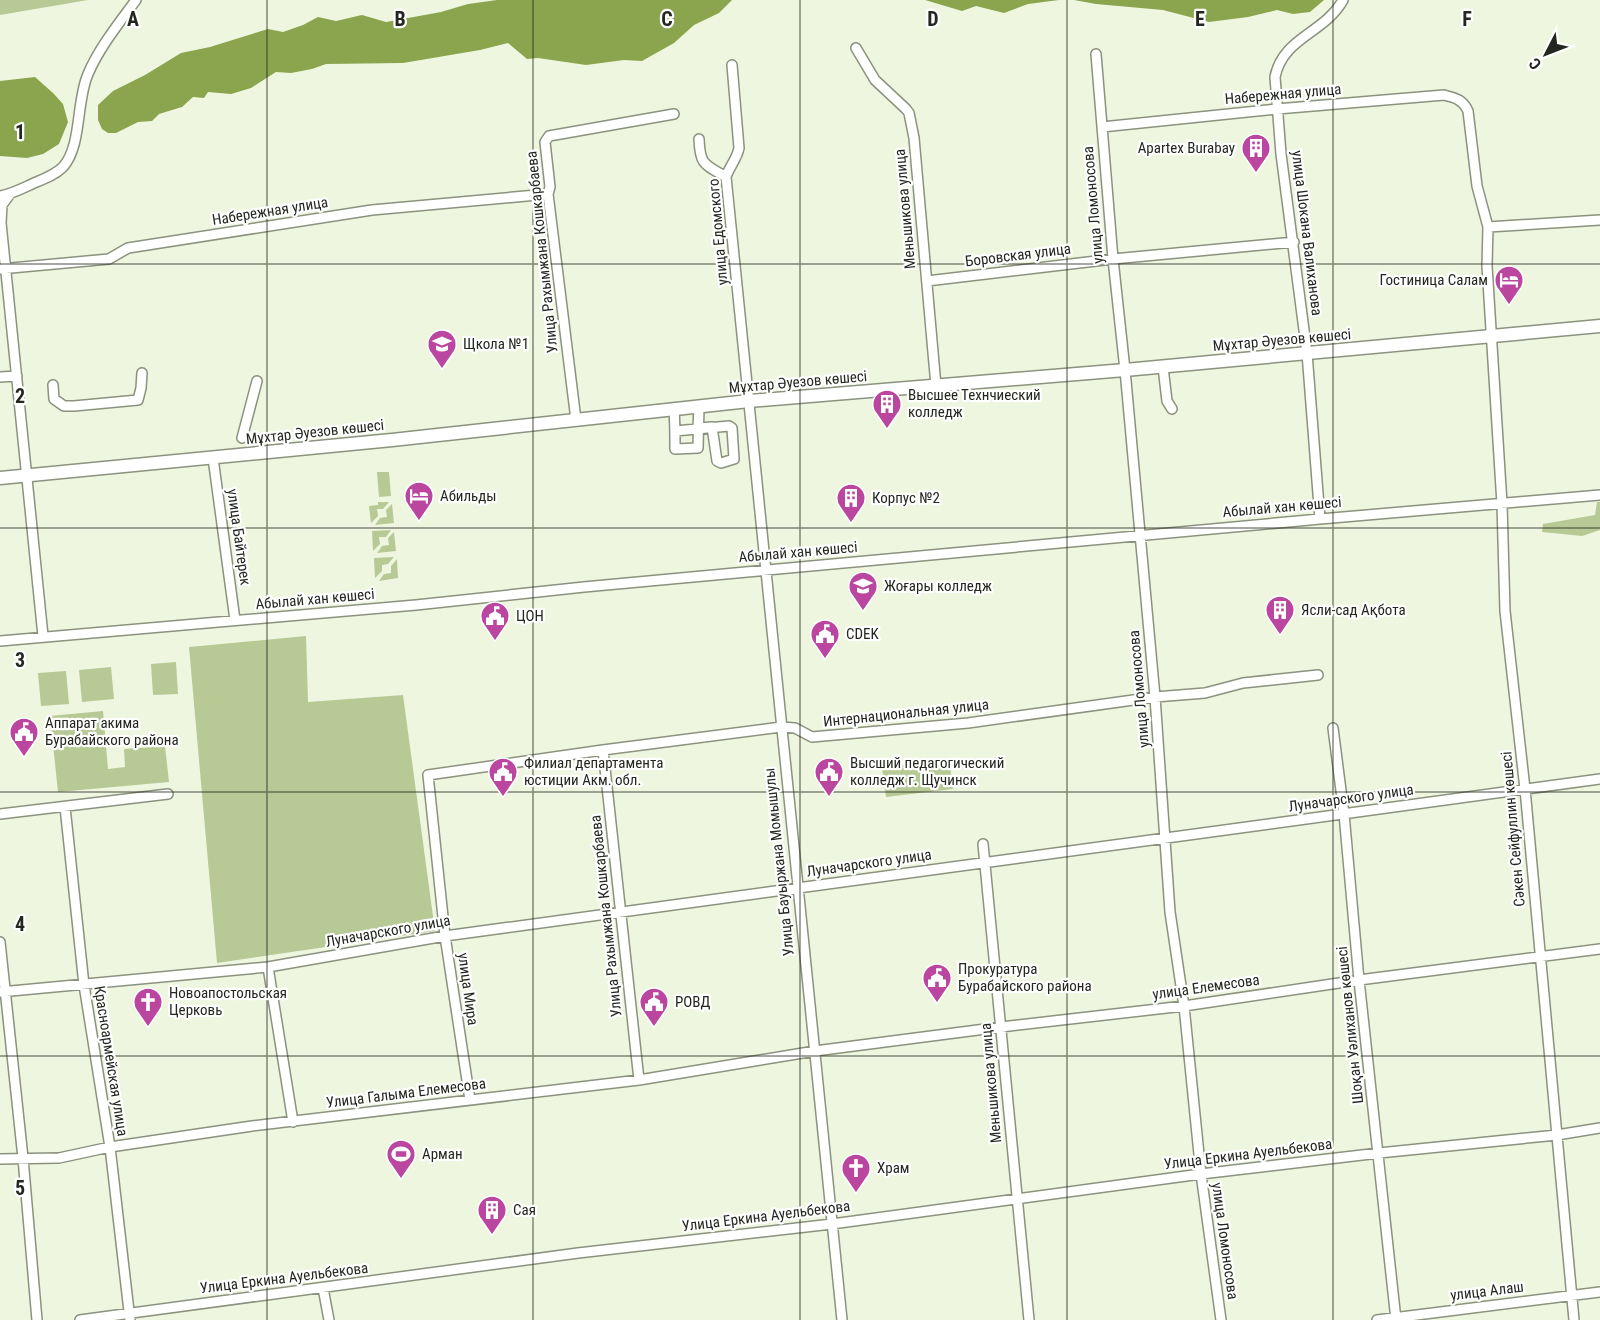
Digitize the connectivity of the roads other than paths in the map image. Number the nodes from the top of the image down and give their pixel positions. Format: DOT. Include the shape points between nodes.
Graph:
graph roads {
  1 [pos="136,0"];
  2 [pos="1343,0"];
  3 [pos="856,48"];
  4 [pos="1096,54"];
  5 [pos="732,65"];
  6 [pos="1464,104"];
  7 [pos="1277,109"];
  8 [pos="674,114"];
  9 [pos="1102,127"];
  10 [pos="699,139"];
  11 [pos="726,177"];
  12 [pos="10,194"];
  13 [pos="548,194"];
  14 [pos="0,196"];
  15 [pos="1600,220"];
  16 [pos="1488,227"];
  17 [pos="1294,242"];
  18 [pos="1113,259"];
  19 [pos="3,268"];
  20 [pos="927,281"];
  21 [pos="1600,326"];
  22 [pos="1492,335"];
  23 [pos="1308,353"];
  24 [pos="1164,367"];
  25 [pos="1125,370"];
  26 [pos="142,373"];
  27 [pos="17,376"];
  28 [pos="0,377"];
  29 [pos="257,381"];
  30 [pos="53,385"];
  31 [pos="936,386"];
  32 [pos="749,401"];
  33 [pos="699,406"];
  34 [pos="674,409"];
  35 [pos="1172,409"];
  36 [pos="576,420"];
  37 [pos="712,427"];
  38 [pos="699,428"];
  39 [pos="675,431"];
  40 [pos="242,438"];
  41 [pos="213,458"];
  42 [pos="28,476"];
  43 [pos="0,478"];
  44 [pos="1600,495"];
  45 [pos="1502,504"];
  46 [pos="1320,519"];
  47 [pos="1139,535"];
  48 [pos="765,570"];
  49 [pos="235,620"];
  50 [pos="43,636"];
  51 [pos="0,641"];
  52 [pos="1318,675"];
  53 [pos="1155,697"];
  54 [pos="781,727"];
  55 [pos="1334,728"];
  56 [pos="603,750"];
  57 [pos="428,775"];
  58 [pos="1600,779"];
  59 [pos="1525,789"];
  60 [pos="168,794"];
  61 [pos="65,807"];
  62 [pos="0,814"];
  63 [pos="1344,814"];
  64 [pos="1165,837"];
  65 [pos="983,844"];
  66 [pos="985,863"];
  67 [pos="797,888"];
  68 [pos="621,912"];
  69 [pos="445,936"];
  70 [pos="0,942"];
  71 [pos="1600,949"];
  72 [pos="1539,957"];
  73 [pos="268,967"];
  74 [pos="1359,981"];
  75 [pos="84,985"];
  76 [pos="2,992"];
  77 [pos="1184,1006"];
  78 [pos="1000,1027"];
  79 [pos="815,1051"];
  80 [pos="639,1080"];
  81 [pos="470,1100"];
  82 [pos="293,1122"];
  83 [pos="1600,1128"];
  84 [pos="1557,1135"];
  85 [pos="110,1148"];
  86 [pos="1379,1153"];
  87 [pos="23,1158"];
  88 [pos="0,1159"];
  89 [pos="1201,1174"];
  90 [pos="1016,1199"];
  91 [pos="832,1224"];
  92 [pos="323,1288"];
  93 [pos="1600,1292"];
  94 [pos="1572,1296"];
  95 [pos="129,1316"];
  96 [pos="1396,1319"];
  97 [pos="37,1320"];
  98 [pos="80,1320"];
  99 [pos="329,1320"];
  100 [pos="842,1320"];
  101 [pos="1029,1320"];
  102 [pos="1221,1320"];
  103 [pos="1377,1320"];
  104 [pos="1574,1320"];
  1 -- 12 [label="street" via="87,75 74,144 63,167"];
  2 -- 7 [label="street, улица Шокана Валиханова" via="1334,14 1282,56 1275,78"];
  3 -- 20 [label="street, Меньшикова улица" via="875,80 909,113"];
  4 -- 9 [label="street, улица Ломоносова"];
  5 -- 11 [label="street, улица Едомского" via="739,148"];
  6 -- 7 [label="street, Набережная улица" via="1444,95"];
  6 -- 16 [label="street, Сәкен Сейфуллин көшесі"];
  7 -- 9 [label="street, Набережная улица"];
  7 -- 17 [label="street, улица Шокана Валиханова"];
  8 -- 13 [label="street, Улица Рахымжана Кошкарбаева" via="549,136 545,142"];
  9 -- 18 [label="street, улица Ломоносова"];
  10 -- 11 [label="street" via="700,158"];
  11 -- 32 [label="street, улица Едомского"];
  12 -- 14 [label="street"];
  12 -- 19 [label="street" via="2,205"];
  13 -- 19 [label="street, Набережная улица" via="372,210 128,248 109,259"];
  13 -- 36 [label="street, Улица Рахымжана Кошкарбаева"];
  15 -- 16 [label="street"];
  16 -- 22 [label="street, Сәкен Сейфуллин көшесі"];
  17 -- 18 [label="street, Боровская улица"];
  17 -- 23 [label="street, улица Шокана Валиханова"];
  18 -- 20 [label="street, Боровская улица"];
  18 -- 25 [label="street, улица Ломоносова"];
  19 -- 27 [label="street"];
  20 -- 31 [label="street, Меньшикова улица"];
  21 -- 22 [label="main road, Мұхтар Әуезов көшесі"];
  22 -- 23 [label="main road, Мұхтар Әуезов көшесі"];
  22 -- 45 [label="street, Сәкен Сейфуллин көшесі"];
  23 -- 24 [label="main road, Мұхтар Әуезов көшесі"];
  23 -- 46 [label="street, улица Шокана Валиханова"];
  24 -- 25 [label="main road, Мұхтар Әуезов көшесі"];
  24 -- 35 [label="street" via="1167,401"];
  25 -- 31 [label="main road, Мұхтар Әуезов көшесі"];
  25 -- 47 [label="street, улица Ломоносова"];
  26 -- 30 [label="street" via="138,399 64,406 54,399"];
  27 -- 28 [label="street"];
  27 -- 42 [label="street"];
  29 -- 40 [label="street"];
  31 -- 32 [label="main road, Мұхтар Әуезов көшесі"];
  32 -- 33 [label="main road, Мұхтар Әуезов көшесі"];
  32 -- 48 [label="street, Улица Бауыржана Момышулы"];
  33 -- 34 [label="main road, Мұхтар Әуезов көшесі"];
  33 -- 38 [label="street"];
  34 -- 36 [label="main road, Мұхтар Әуезов көшесі"];
  34 -- 39 [label="street"];
  36 -- 41 [label="main road, Мұхтар Әуезов көшесі"];
  37 -- 38 [label="street"];
  38 -- 39 [label="street"];
  38 -- 39 [label="street" via="698,448 675,449"];
  41 -- 42 [label="main road, Мұхтар Әуезов көшесі"];
  41 -- 49 [label="street, улица Байтерек"];
  42 -- 43 [label="main road, Мұхтар Әуезов көшесі"];
  42 -- 50 [label="street"];
  44 -- 45 [label="street, Абылай хан көшесі"];
  45 -- 46 [label="street, Абылай хан көшесі"];
  45 -- 59 [label="street, Сәкен Сейфуллин көшесі" via="1505,611"];
  46 -- 47 [label="street, Абылай хан көшесі"];
  47 -- 48 [label="street, Абылай хан көшесі"];
  47 -- 53 [label="street, улица Ломоносова"];
  48 -- 49 [label="street, Абылай хан көшесі"];
  48 -- 54 [label="street, Улица Бауыржана Момышулы"];
  49 -- 50 [label="street, Абылай хан көшесі"];
  50 -- 51 [label="street, Абылай хан көшесі"];
  52 -- 53 [label="street, Интернациональная улица"];
  53 -- 54 [label="street, Интернациональная улица" via="969,723 812,737 795,728"];
  53 -- 64 [label="street, улица Ломоносова"];
  54 -- 56 [label="street, Интернациональная улица"];
  54 -- 67 [label="street, Улица Бауыржана Момышулы"];
  55 -- 63 [label="street, Шоқан Уәлиханов көшесі"];
  56 -- 57 [label="street, Интернациональная улица"];
  56 -- 68 [label="street, Улица Рахымжана Кошкарбаева"];
  57 -- 69 [label="street, улица Мира"];
  58 -- 59 [label="street, Луначарского улица"];
  59 -- 63 [label="street, Луначарского улица"];
  59 -- 72 [label="street, Сәкен Сейфуллин көшесі"];
  60 -- 61 [label="street"];
  61 -- 62 [label="street"];
  61 -- 75 [label="street, Красноармейская улица"];
  63 -- 64 [label="street, Луначарского улица"];
  63 -- 74 [label="street, Шоқан Уәлиханов көшесі"];
  64 -- 66 [label="street, Луначарского улица"];
  64 -- 77 [label="street, улица Ломоносова" via="1170,912"];
  65 -- 66 [label="street, Меньшикова улица"];
  66 -- 67 [label="street, Луначарского улица"];
  66 -- 78 [label="street, Меньшикова улица"];
  67 -- 68 [label="street, Луначарского улица"];
  67 -- 79 [label="street, Улица Бауыржана Момышулы"];
  68 -- 69 [label="street, Луначарского улица"];
  68 -- 80 [label="street, Улица Рахымжана Кошкарбаева"];
  69 -- 73 [label="street, Луначарского улица"];
  69 -- 81 [label="street, улица Мира"];
  70 -- 76 [label="street"];
  71 -- 72 [label="street, улица Елемесова"];
  72 -- 74 [label="street, улица Елемесова"];
  72 -- 84 [label="street, Сәкен Сейфуллин көшесі"];
  73 -- 75 [label="street, Луначарского улица"];
  73 -- 82 [label="street"];
  74 -- 77 [label="street, улица Елемесова"];
  74 -- 86 [label="street, Шоқан Уәлиханов көшесі"];
  75 -- 76 [label="street, Луначарского улица"];
  75 -- 85 [label="street, Красноармейская улица"];
  76 -- 87 [label="street"];
  77 -- 78 [label="street, улица Елемесова"];
  77 -- 89 [label="street, улица Ломоносова"];
  78 -- 79 [label="street, улица Елемесова"];
  78 -- 90 [label="street, Меньшикова улица"];
  79 -- 80 [label="street, Улица Галыма Елемесова"];
  79 -- 91 [label="street, Улица Бауыржана Момышулы"];
  80 -- 81 [label="street, Улица Галыма Елемесова"];
  81 -- 82 [label="street, Улица Галыма Елемесова"];
  82 -- 85 [label="street, Улица Галыма Елемесова"];
  83 -- 84 [label="street, Улица Еркина Ауельбекова"];
  84 -- 86 [label="street, Улица Еркина Ауельбекова"];
  84 -- 94 [label="street, Сәкен Сейфуллин көшесі"];
  85 -- 87 [label="street, Улица Галыма Елемесова" via="58,1158"];
  85 -- 95 [label="street, Красноармейская улица"];
  86 -- 89 [label="street, Улица Еркина Ауельбекова"];
  86 -- 96 [label="street, Шоқан Уәлиханов көшесі"];
  87 -- 88 [label="street, Улица Галыма Елемесова"];
  87 -- 97 [label="street"];
  89 -- 90 [label="street, Улица Еркина Ауельбекова"];
  89 -- 102 [label="street, улица Ломоносова"];
  90 -- 91 [label="street, Улица Еркина Ауельбекова"];
  90 -- 101 [label="street, Меньшикова улица"];
  91 -- 92 [label="street, Улица Еркина Ауельбекова"];
  91 -- 100 [label="street, Улица Бауыржана Момышулы"];
  92 -- 95 [label="street, Улица Еркина Ауельбекова"];
  92 -- 99 [label="street"];
  93 -- 94 [label="street, улица Алаш"];
  94 -- 96 [label="street, улица Алаш"];
  94 -- 104 [label="street, Сәкен Сейфуллин көшесі"];
  95 -- 98 [label="street, Улица Еркина Ауельбекова"];
  96 -- 103 [label="street, улица Алаш"];
}
